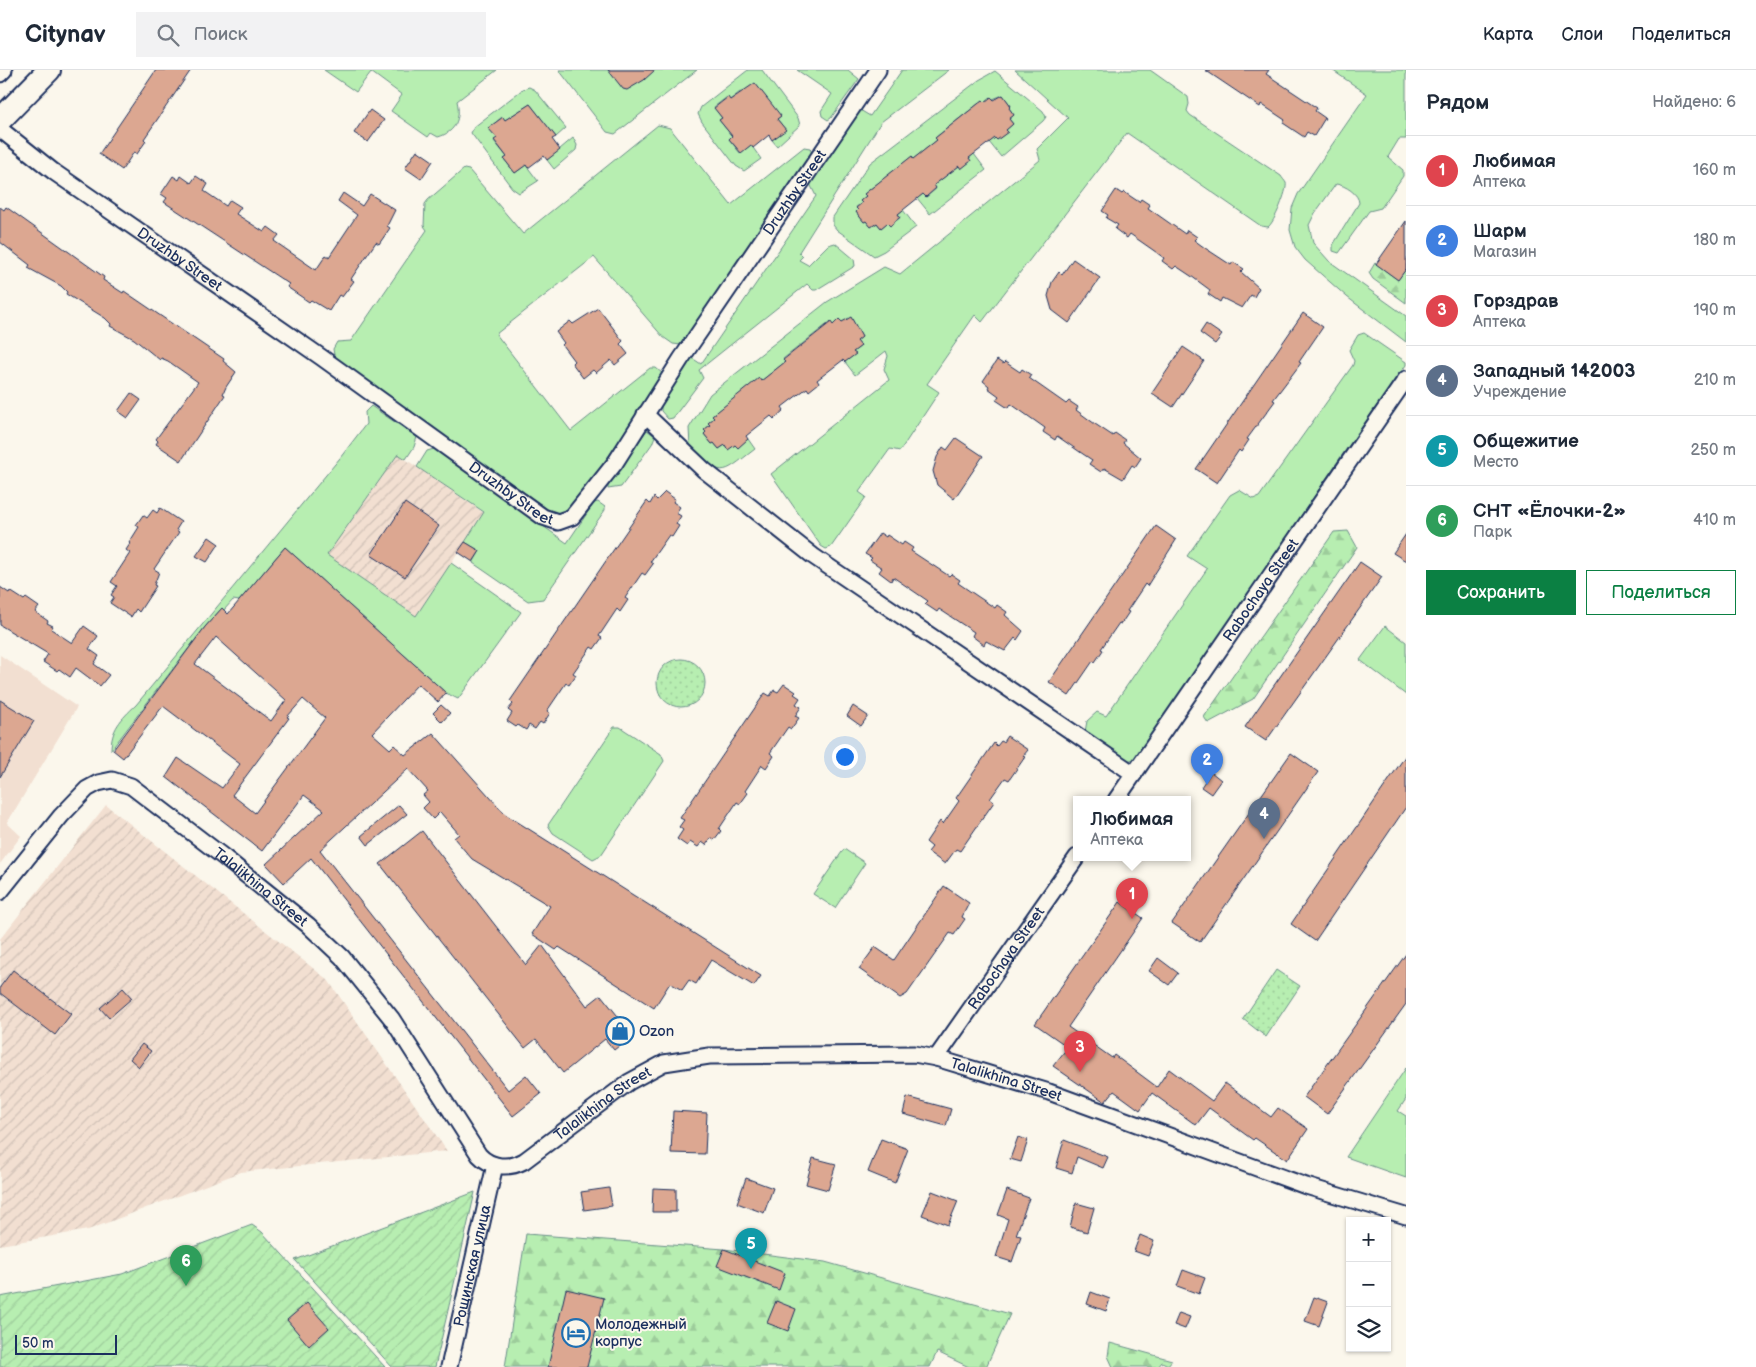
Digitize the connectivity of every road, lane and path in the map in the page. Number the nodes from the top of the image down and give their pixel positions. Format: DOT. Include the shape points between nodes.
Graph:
graph roads {
  1 [pos="4,70"];
  2 [pos="49,70"];
  3 [pos="878,70"];
  4 [pos="0,74"];
  5 [pos="0,120"];
  6 [pos="0,130"];
  7 [pos="1406,379"];
  8 [pos="646,414"];
  9 [pos="1134,774"];
  10 [pos="1119,796"];
  11 [pos="1075,861"];
  12 [pos="0,892"];
  13 [pos="936,1058"];
  14 [pos="495,1165"];
  15 [pos="1406,1216"];
  16 [pos="449,1367"];
  1 -- 4 [label="street"];
  2 -- 5 [label="street"];
  3 -- 8 [label="street, Druzhby Street"];
  6 -- 8 [label="street, Druzhby Street" via="549,520 562,522 575,514 620,456"];
  7 -- 9 [label="street, Rabochaya Street"];
  8 -- 9 [label="street" via="704,470 813,556"];
  9 -- 10 [label="street, Rabochaya Street"];
  11 -- 13 [label="street, Rabochaya Street"];
  12 -- 14 [label="street, Talalikhina Street" via="87,789 112,780 131,786 308,925 342,957 392,1019 478,1155"];
  13 -- 14 [label="street, Talalikhina Street" via="905,1054 728,1056 671,1062 629,1082 524,1161 511,1166"];
  13 -- 15 [label="street, Talalikhina Street" via="1049,1092 1306,1186"];
  14 -- 16 [label="street, Рощинская улица"];
}
